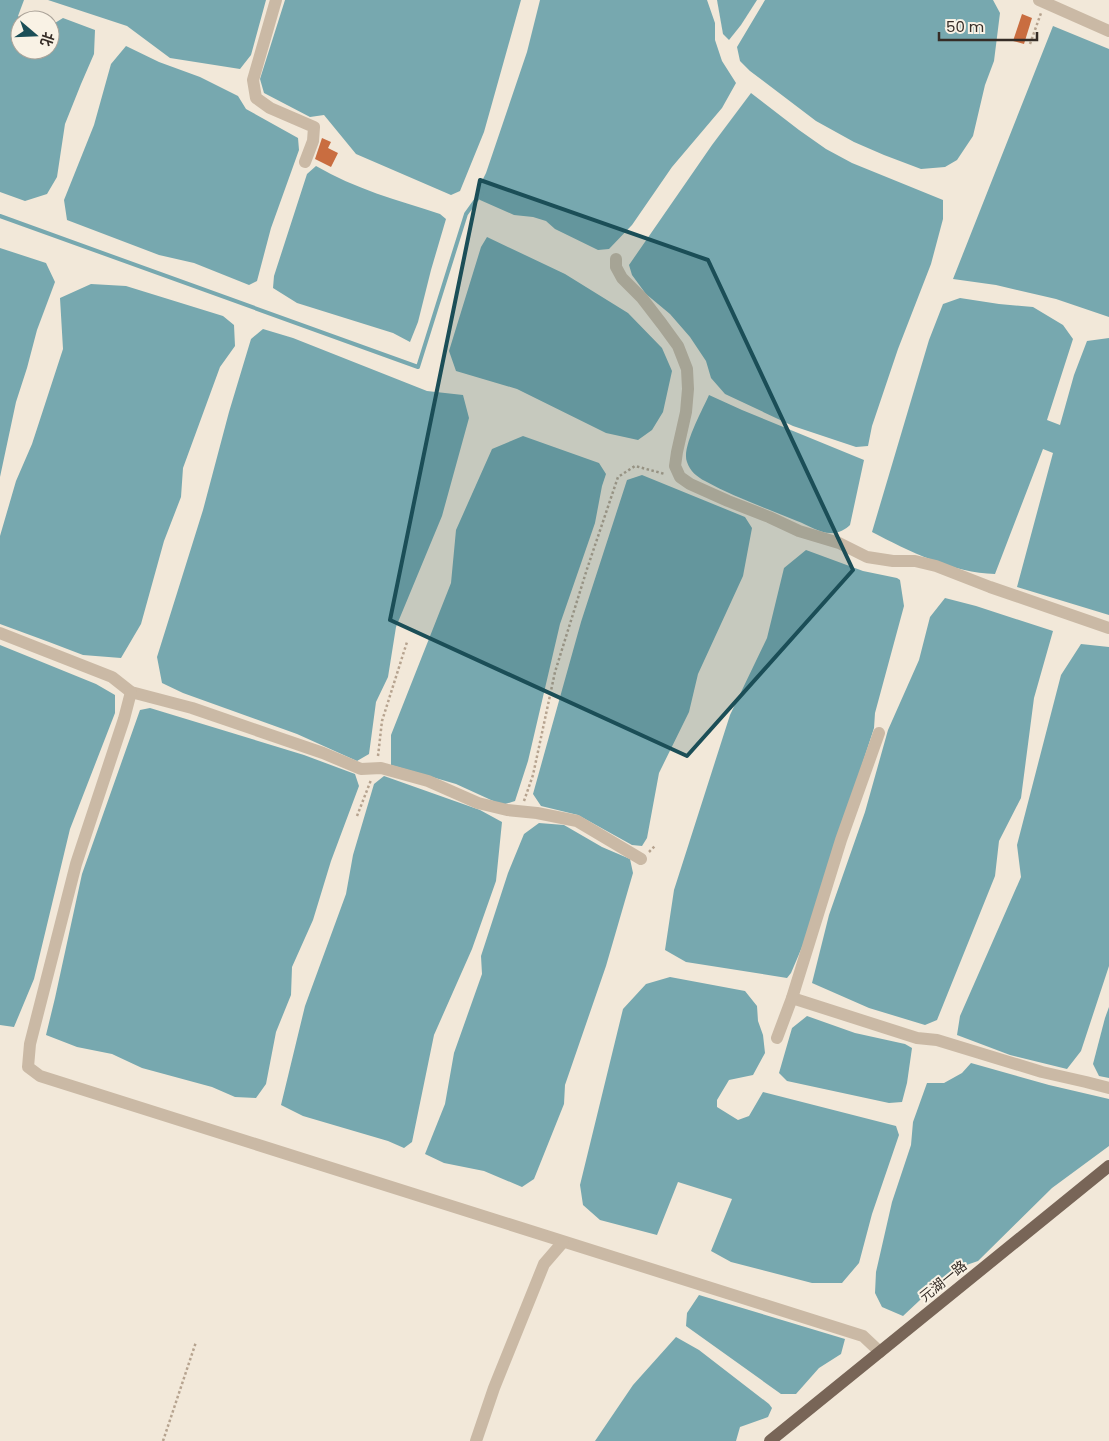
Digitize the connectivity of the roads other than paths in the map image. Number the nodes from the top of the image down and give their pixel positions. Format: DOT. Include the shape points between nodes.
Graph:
graph roads {
  1 [pos="276,0"];
  2 [pos="1042,1"];
  3 [pos="1109,31"];
  4 [pos="305,162"];
  5 [pos="616,259"];
  6 [pos="1109,628"];
  7 [pos="0,632"];
  8 [pos="131,692"];
  9 [pos="879,732"];
  10 [pos="641,859"];
  11 [pos="792,998"];
  12 [pos="777,1038"];
  13 [pos="1109,1088"];
  14 [pos="1109,1166"];
  15 [pos="563,1242"];
  16 [pos="880,1352"];
  17 [pos="476,1441"];
  18 [pos="770,1441"];
  1 -- 4 [label="lane" via="253,80 256,98 314,128"];
  2 -- 3 [label="lane"];
  5 -- 6 [label="lane" via="622,278 642,298 678,346 687,370 686,412 675,466 680,477 728,501 800,531 839,543 867,557 936,566"];
  7 -- 8 [label="lane" via="112,677"];
  8 -- 10 [label="lane" via="192,708 361,769 381,768 428,781 478,803 577,821"];
  8 -- 15 [label="lane" via="76,864 30,1044 28,1067 40,1076"];
  9 -- 11 [label="lane" via="841,840"];
  11 -- 12 [label="lane"];
  11 -- 13 [label="lane" via="917,1038 937,1040 1042,1072"];
  14 -- 16 [label="main road, 元湖一路"];
  15 -- 16 [label="lane" via="863,1336"];
  15 -- 17 [label="lane" via="544,1264"];
  16 -- 18 [label="main road, 元湖一路"];
}
